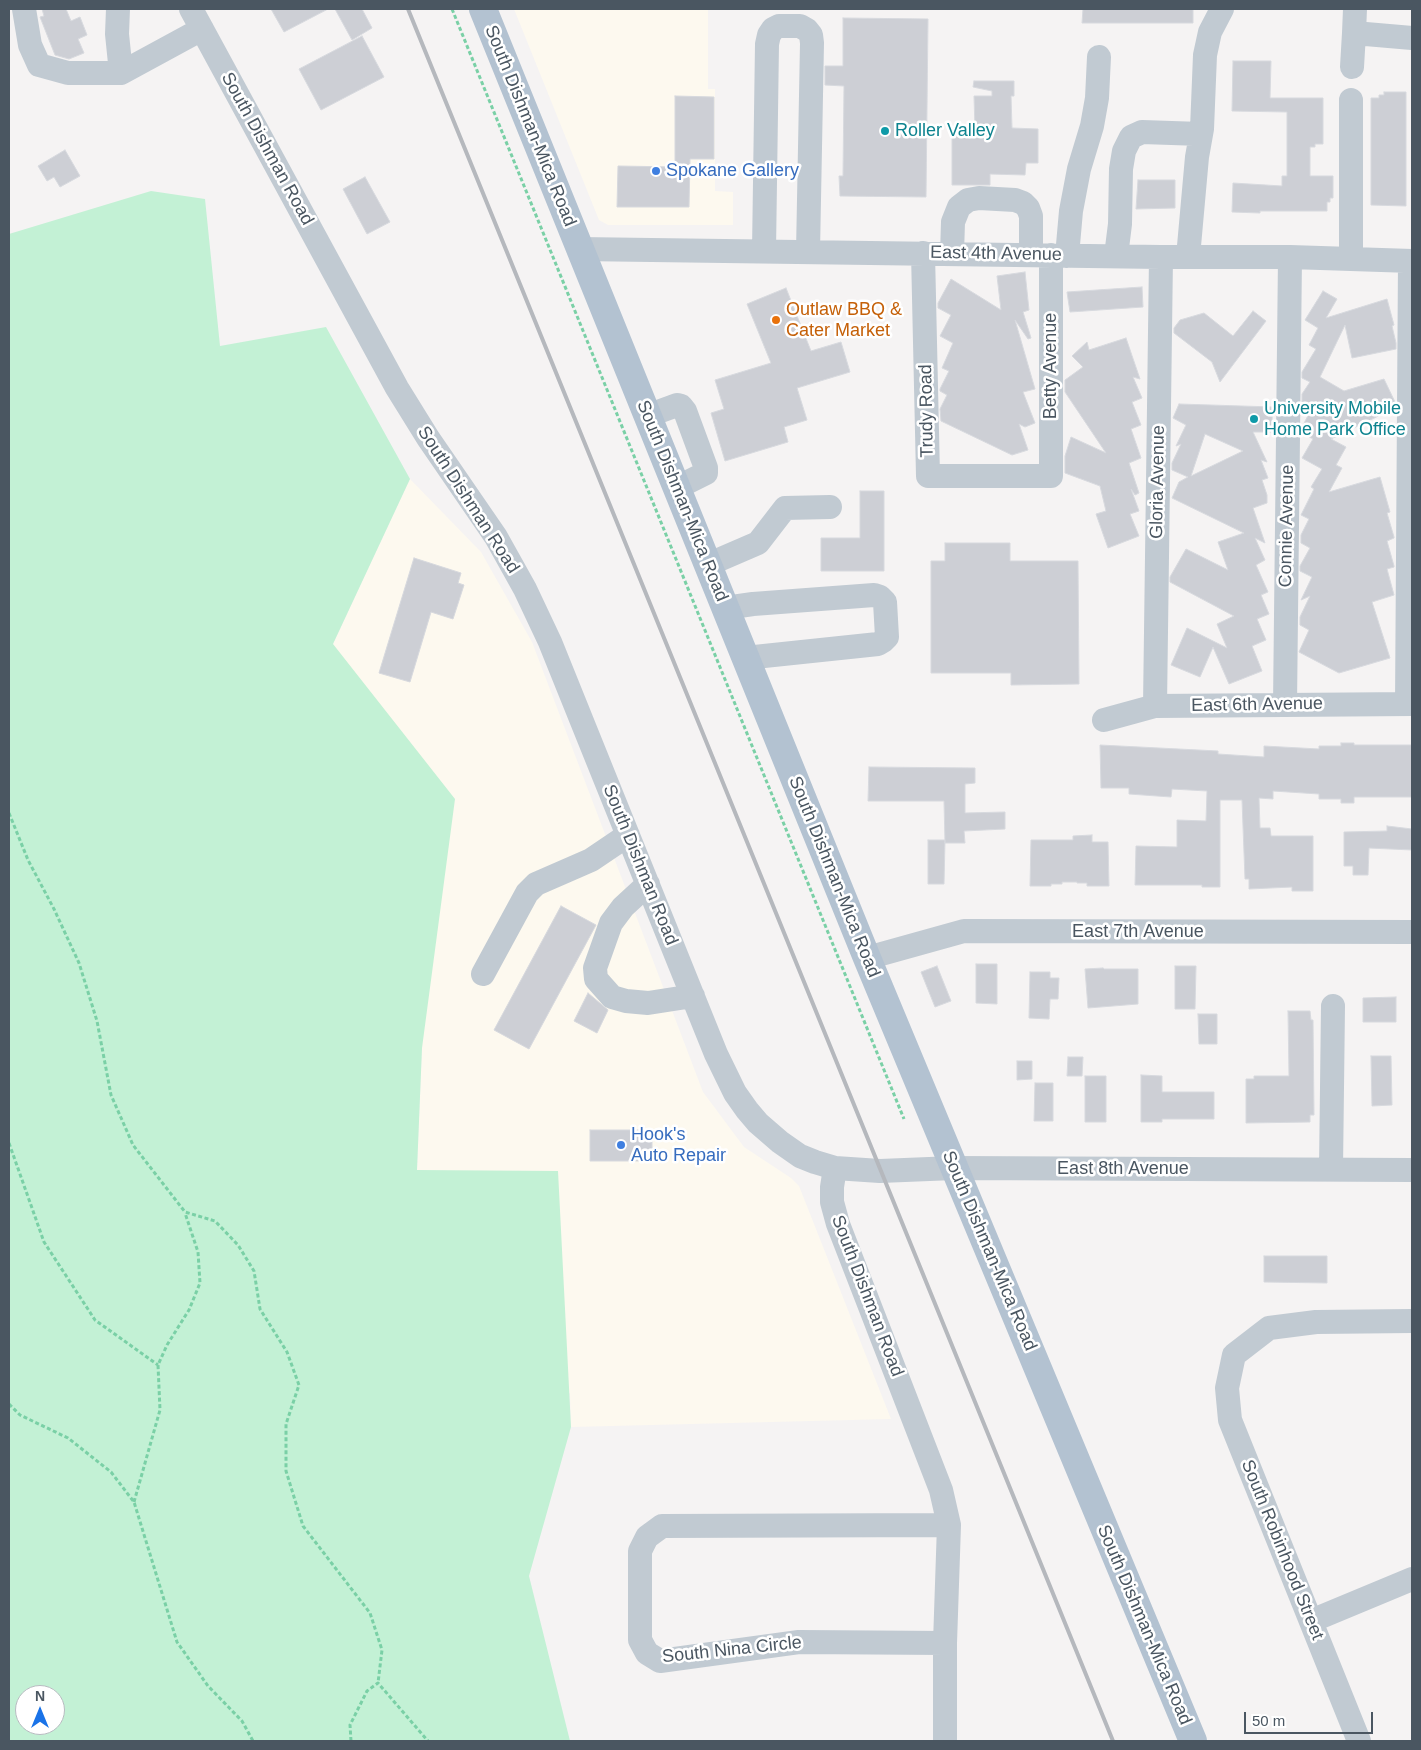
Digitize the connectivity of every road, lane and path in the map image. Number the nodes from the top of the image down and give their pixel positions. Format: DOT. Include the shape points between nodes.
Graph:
graph roads {
  1 [pos="24,9"];
  2 [pos="118,9"];
  3 [pos="452,9"];
  4 [pos="483,9"];
  5 [pos="1222,9"];
  6 [pos="1355,9"];
  7 [pos="196,19"];
  8 [pos="1354,33"];
  9 [pos="1412,38"];
  10 [pos="1099,57"];
  11 [pos="1352,67"];
  12 [pos="121,73"];
  13 [pos="1351,100"];
  14 [pos="1201,134"];
  15 [pos="579,249"];
  16 [pos="764,251"];
  17 [pos="808,252"];
  18 [pos="923,253"];
  19 [pos="952,254"];
  20 [pos="1050,255"];
  21 [pos="1116,256"];
  22 [pos="1161,257"];
  23 [pos="1188,257"];
  24 [pos="1290,257"];
  25 [pos="1351,259"];
  26 [pos="1411,261"];
  27 [pos="647,416"];
  28 [pos="1051,476"];
  29 [pos="676,488"];
  30 [pos="830,507"];
  31 [pos="708,565"];
  32 [pos="725,608"];
  33 [pos="745,658"];
  34 [pos="1409,704"];
  35 [pos="1285,705"];
  36 [pos="1155,706"];
  37 [pos="1104,720"];
  38 [pos="9,812"];
  39 [pos="628,835"];
  40 [pos="648,884"];
  41 [pos="1412,932"];
  42 [pos="867,958"];
  43 [pos="483,974"];
  44 [pos="693,996"];
  45 [pos="1333,1006"];
  46 [pos="904,1119"];
  47 [pos="9,1143"];
  48 [pos="835,1168"];
  49 [pos="954,1168"];
  50 [pos="1331,1169"];
  51 [pos="1412,1170"];
  52 [pos="185,1212"];
  53 [pos="1412,1322"];
  54 [pos="158,1365"];
  55 [pos="9,1404"];
  56 [pos="134,1502"];
  57 [pos="949,1525"];
  58 [pos="1412,1580"];
  59 [pos="1311,1621"];
  60 [pos="945,1643"];
  61 [pos="378,1683"];
  62 [pos="253,1741"];
  63 [pos="351,1741"];
  64 [pos="428,1741"];
  65 [pos="945,1741"];
  66 [pos="1193,1741"];
  67 [pos="1359,1741"];
  1 -- 12 [label="street" via="30,45 39,65 68,73"];
  2 -- 12 [label="street"];
  3 -- 46 [label="path"];
  4 -- 15 [label="main road, South Dishman-Mica Road"];
  5 -- 14 [label="street" via="1210,32 1205,55"];
  6 -- 8 [label="street"];
  7 -- 12 [label="street"];
  7 -- 39 [label="street, South Dishman Road" via="397,388 487,524 525,589 550,642"];
  8 -- 9 [label="street"];
  8 -- 11 [label="street"];
  10 -- 20 [label="street" via="1094,117 1079,169 1072,211"];
  13 -- 25 [label="street"];
  14 -- 21 [label="street" via="1142,132 1131,137 1124,151 1121,169"];
  14 -- 23 [label="street"];
  15 -- 16 [label="street, East 4th Avenue"];
  15 -- 27 [label="main road, South Dishman-Mica Road"];
  16 -- 17 [label="street, East 4th Avenue"];
  16 -- 17 [label="street" via="767,44 773,29 800,26 811,35 812,43"];
  17 -- 18 [label="street, East 4th Avenue"];
  18 -- 19 [label="street, East 4th Avenue"];
  18 -- 28 [label="street, Trudy Road" via="928,476"];
  19 -- 20 [label="street, East 4th Avenue"];
  19 -- 20 [label="street" via="953,222 958,207 979,198 1023,203"];
  20 -- 21 [label="street, East 4th Avenue"];
  20 -- 28 [label="street, Betty Avenue"];
  21 -- 22 [label="street, East 4th Avenue"];
  22 -- 23 [label="street, East 4th Avenue"];
  22 -- 36 [label="street, Gloria Avenue"];
  23 -- 24 [label="street, East 4th Avenue"];
  24 -- 25 [label="street, East 4th Avenue"];
  24 -- 35 [label="street, Connie Avenue"];
  25 -- 26 [label="street, East 4th Avenue"];
  26 -- 34 [label="street"];
  27 -- 29 [label="main road, South Dishman-Mica Road"];
  27 -- 29 [label="street" via="677,405 685,411 706,473"];
  29 -- 31 [label="main road, South Dishman-Mica Road"];
  30 -- 31 [label="street" via="786,508 758,543"];
  31 -- 32 [label="main road, South Dishman-Mica Road"];
  32 -- 33 [label="main road, South Dishman-Mica Road"];
  32 -- 33 [label="street" via="874,596 885,602 886,637 878,644"];
  33 -- 42 [label="main road, South Dishman-Mica Road"];
  34 -- 35 [label="street, East 6th Avenue"];
  35 -- 36 [label="street, East 6th Avenue"];
  36 -- 37 [label="street, East 6th Avenue"];
  38 -- 52 [label="path" via="28,860 78,963 97,1021 111,1095 133,1145"];
  39 -- 40 [label="street, South Dishman Road"];
  39 -- 43 [label="street" via="591,860 536,884 527,893"];
  40 -- 44 [label="street, South Dishman Road"];
  40 -- 44 [label="street" via="623,907 612,923 595,968 596,979 612,997 626,1002 648,1003"];
  41 -- 42 [label="street, East 7th Avenue" via="964,931"];
  42 -- 49 [label="main road, South Dishman-Mica Road"];
  44 -- 48 [label="street, South Dishman Road" via="726,1075 747,1110 758,1123 800,1156"];
  45 -- 50 [label="street"];
  47 -- 54 [label="path" via="44,1242 95,1320"];
  48 -- 49 [label="street, East 8th Avenue" via="880,1171"];
  48 -- 57 [label="street, South Dishman Road" via="832,1202 838,1224 942,1490"];
  49 -- 50 [label="street, East 8th Avenue"];
  49 -- 66 [label="main road, South Dishman-Mica Road"];
  50 -- 51 [label="street, East 8th Avenue"];
  52 -- 54 [label="path" via="198,1252 200,1283 189,1310"];
  52 -- 61 [label="path" via="215,1221 238,1245 254,1271 260,1309 287,1352 298,1385 286,1424 286,1471 303,1526 370,1613 382,1650"];
  53 -- 59 [label="street, South Robinhood Street" via="1316,1322 1269,1328 1234,1355 1227,1388 1230,1420"];
  54 -- 56 [label="path" via="160,1410"];
  55 -- 56 [label="path" via="20,1416 68,1438 110,1472"];
  56 -- 62 [label="path" via="177,1642 208,1686 242,1721"];
  57 -- 60 [label="street, South Dishman Road"];
  57 -- 60 [label="street, South Nina Circle" via="662,1526 647,1537 640,1551 640,1640 647,1654 660,1661 800,1642"];
  58 -- 59 [label="street"];
  59 -- 67 [label="street, South Robinhood Street"];
  60 -- 65 [label="street, South Dishman Road"];
  61 -- 63 [label="path" via="367,1691 350,1725"];
  61 -- 64 [label="path"];
}
